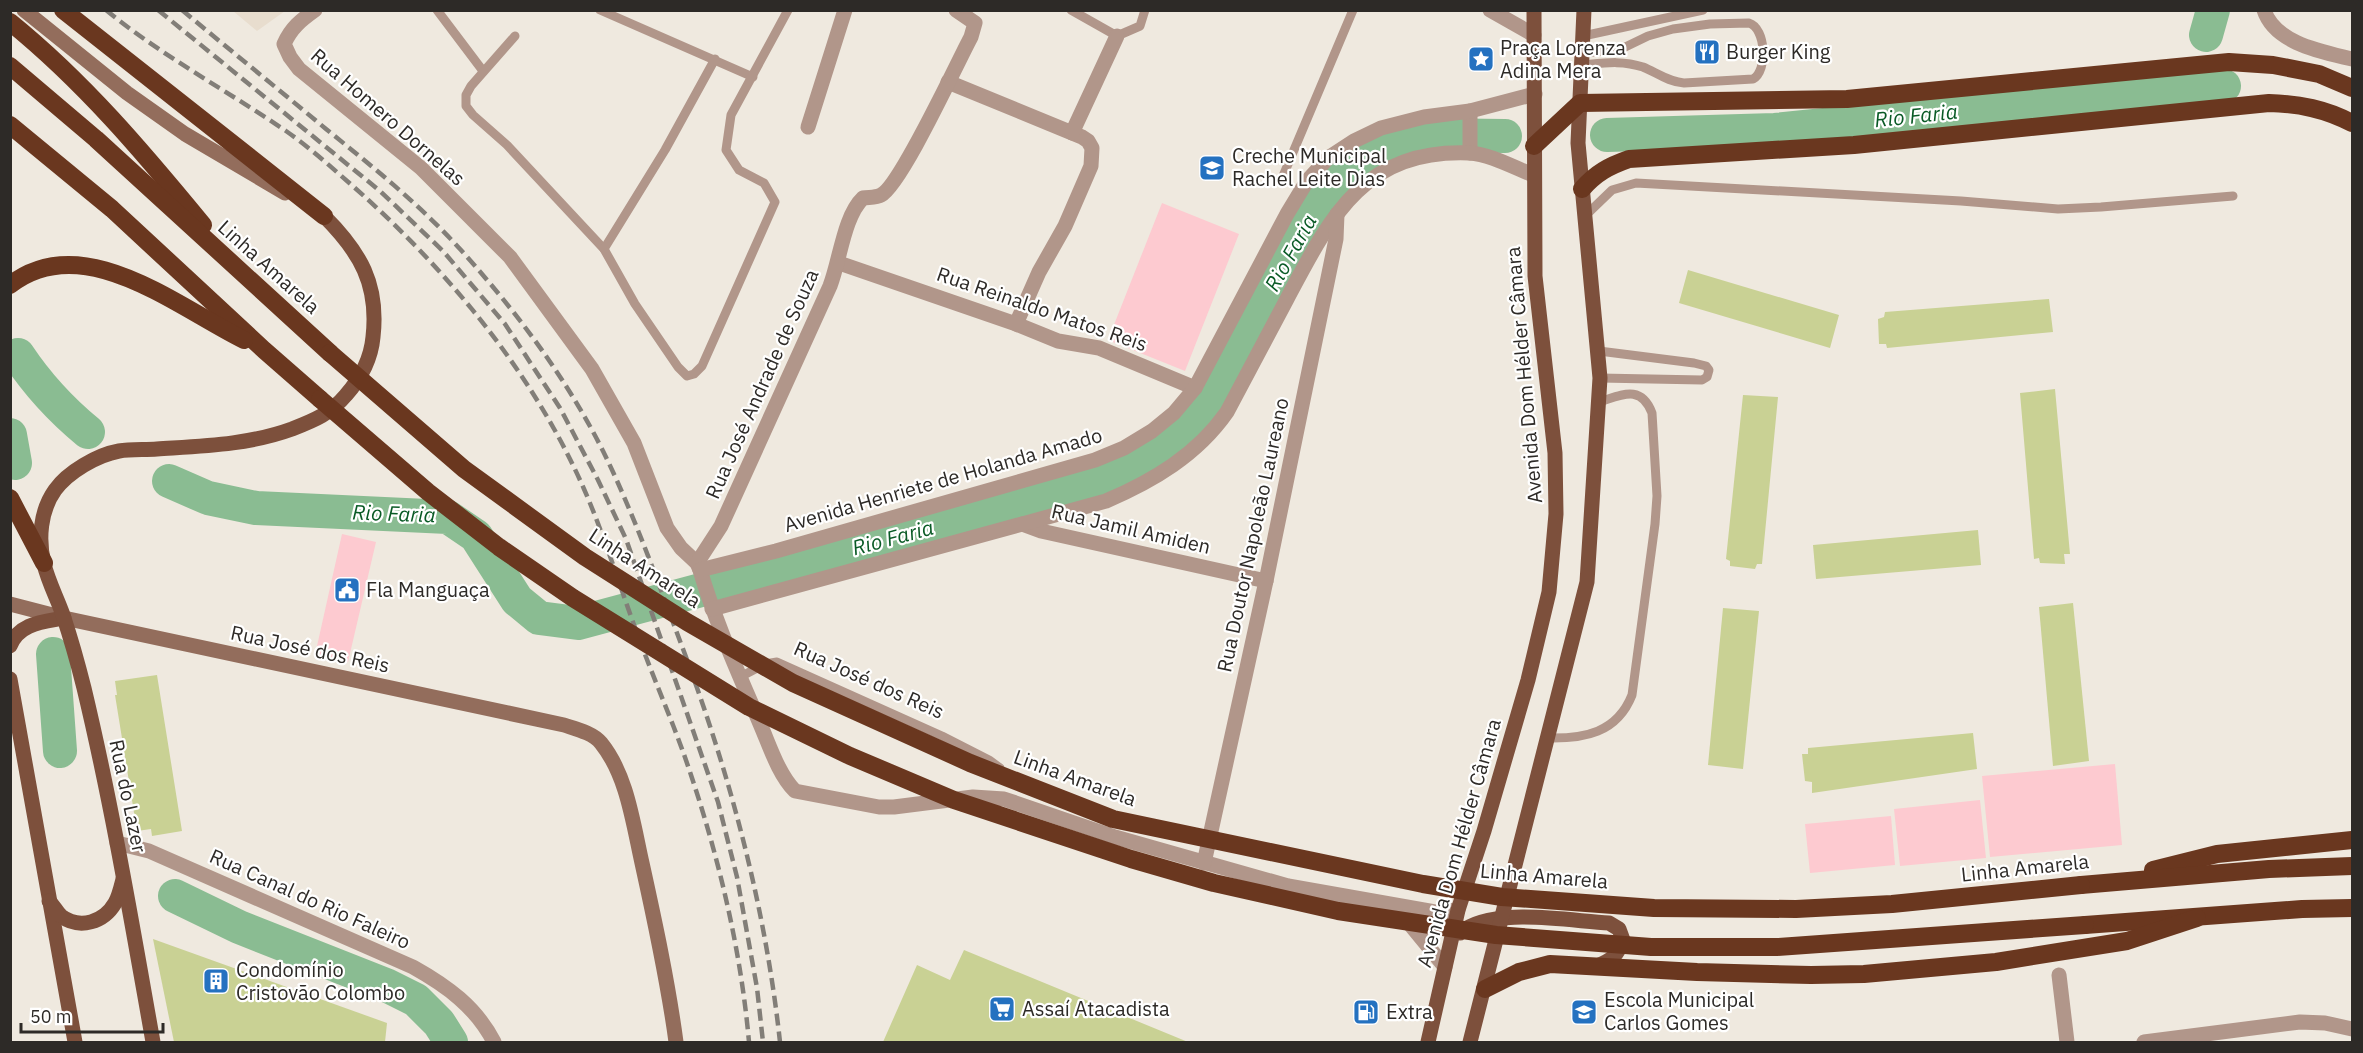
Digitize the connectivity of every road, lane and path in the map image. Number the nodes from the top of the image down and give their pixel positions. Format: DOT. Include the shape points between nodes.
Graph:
graph roads {
  1 [pos="24,10"];
  2 [pos="63,10"];
  3 [pos="315,10"];
  4 [pos="437,10"];
  5 [pos="600,10"];
  6 [pos="788,10"];
  7 [pos="845,10"];
  8 [pos="956,10"];
  9 [pos="1071,10"];
  10 [pos="1145,10"];
  11 [pos="1353,10"];
  12 [pos="1490,10"];
  13 [pos="1534,10"];
  14 [pos="1584,10"];
  15 [pos="1703,10"];
  16 [pos="2264,10"];
  17 [pos="10,22"];
  18 [pos="1534,35"];
  19 [pos="515,36"];
  20 [pos="1117,36"];
  21 [pos="1583,36"];
  22 [pos="1582,59"];
  23 [pos="2352,59"];
  24 [pos="715,60"];
  25 [pos="10,66"];
  26 [pos="483,71"];
  27 [pos="753,77"];
  28 [pos="948,82"];
  29 [pos="2352,88"];
  30 [pos="1535,94"];
  31 [pos="1580,103"];
  32 [pos="1470,119"];
  33 [pos="2352,123"];
  34 [pos="10,124"];
  35 [pos="808,128"];
  36 [pos="1072,133"];
  37 [pos="1534,146"];
  38 [pos="1470,149"];
  39 [pos="1533,175"];
  40 [pos="1283,176"];
  41 [pos="1582,189"];
  42 [pos="2233,196"];
  43 [pos="1336,214"];
  44 [pos="324,216"];
  45 [pos="1585,216"];
  46 [pos="604,249"];
  47 [pos="839,263"];
  48 [pos="247,277"];
  49 [pos="10,285"];
  50 [pos="1016,324"];
  51 [pos="264,350"];
  52 [pos="1599,351"];
  53 [pos="1600,378"];
  54 [pos="1195,387"];
  55 [pos="1599,402"];
  56 [pos="10,498"];
  57 [pos="1022,524"];
  58 [pos="44,563"];
  59 [pos="700,571"];
  60 [pos="1266,581"];
  61 [pos="710,603"];
  62 [pos="10,604"];
  63 [pos="64,618"];
  64 [pos="10,646"];
  65 [pos="740,677"];
  66 [pos="10,679"];
  67 [pos="1547,738"];
  68 [pos="1018,804"];
  69 [pos="2352,840"];
  70 [pos="117,843"];
  71 [pos="1204,864"];
  72 [pos="2352,866"];
  73 [pos="124,876"];
  74 [pos="2088,884"];
  75 [pos="49,900"];
  76 [pos="1391,905"];
  77 [pos="2352,908"];
  78 [pos="1458,910"];
  79 [pos="1501,917"];
  80 [pos="2197,918"];
  81 [pos="1451,940"];
  82 [pos="1598,966"];
  83 [pos="1445,967"];
  84 [pos="2059,975"];
  85 [pos="1485,989"];
  86 [pos="2352,1029"];
  87 [pos="75,1042"];
  88 [pos="153,1042"];
  89 [pos="494,1042"];
  90 [pos="676,1042"];
  91 [pos="1428,1042"];
  92 [pos="1470,1042"];
  93 [pos="2067,1042"];
  94 [pos="2144,1042"];
  1 -- 44 [label="street" via="185,134"];
  2 -- 44 [label="highway"];
  3 -- 59 [label="street, Rua Homero Dornelas" via="288,33 284,44 290,57 299,69 421,168 510,258 592,369 634,443 668,528"];
  4 -- 26 [label="lane"];
  5 -- 24 [label="lane"];
  6 -- 27 [label="lane"];
  7 -- 35 [label="street"];
  8 -- 28 [label="street" via="975,23"];
  9 -- 20 [label="lane"];
  10 -- 20 [label="lane" via="1140,26"];
  11 -- 40 [label="lane"];
  12 -- 18 [label="street"];
  13 -- 18 [label="main road, Avenida Dom Hélder Câmara"];
  14 -- 21 [label="main road"];
  15 -- 21 [label="lane"];
  16 -- 23 [label="street" via="2269,22 2289,38"];
  17 -- 48 [label="highway" via="73,77 128,134"];
  18 -- 30 [label="main road, Avenida Dom Hélder Câmara"];
  19 -- 26 [label="lane"];
  20 -- 36 [label="street"];
  21 -- 22 [label="main road"];
  22 -- 22 [label="lane" via="1620,61 1684,83 1748,80 1757,77 1762,68 1761,34 1749,23 1673,29 1619,50"];
  22 -- 31 [label="main road"];
  24 -- 27 [label="lane"];
  24 -- 46 [label="lane" via="666,150"];
  25 -- 48 [label="highway, Linha Amarela"];
  26 -- 46 [label="lane" via="466,95 466,106"];
  27 -- 46 [label="lane" via="731,116 726,150 739,170 764,183 775,202 708,354 694,374 687,375 678,367"];
  28 -- 36 [label="street"];
  28 -- 47 [label="street, Rua José Andrade de Souza" via="890,188 883,195 863,198 850,217"];
  29 -- 31 [label="highway" via="2319,74 2229,62 1847,99"];
  30 -- 32 [label="street, Avenida Henriete de Holanda Amado"];
  30 -- 37 [label="main road, Avenida Dom Hélder Câmara"];
  31 -- 37 [label="highway"];
  31 -- 41 [label="main road"];
  32 -- 38 [label="street"];
  32 -- 54 [label="street, Avenida Henriete de Holanda Amado" via="1424,117 1381,128 1328,158 1287,214"];
  33 -- 41 [label="highway" via="2332,112 2269,102 1854,145 1629,159 1609,166"];
  34 -- 51 [label="highway" via="112,208"];
  36 -- 50 [label="street" via="1088,141 1093,154 1091,166"];
  37 -- 39 [label="main road, Avenida Dom Hélder Câmara"];
  38 -- 39 [label="street"];
  38 -- 43 [label="street" via="1403,162 1382,172"];
  39 -- 78 [label="main road, Avenida Dom Hélder Câmara" via="1535,276 1555,453 1556,514 1549,592 1528,680"];
  41 -- 45 [label="main road"];
  42 -- 45 [label="lane" via="2058,209 1636,183 1612,190"];
  43 -- 57 [label="street" via="1321,234 1216,428 1166,471 1138,488"];
  43 -- 60 [label="street, Rua Doutor Napoleão Laureano" via="1336,239"];
  44 -- 58 [label="main road, Rua do Lazer" via="360,258 372,293 372,348 360,379 322,418 277,435 239,443 118,451 75,471 56,488 45,509 41,530"];
  45 -- 52 [label="main road"];
  47 -- 50 [label="street, Rua Reinaldo Matos Reis"];
  47 -- 59 [label="street, Rua José Andrade de Souza"];
  48 -- 74 [label="highway, Linha Amarela, bridge" via="464,469 585,557 687,622 803,688 970,764 1113,819 1502,897 1654,908 1796,909 1892,904"];
  49 -- 51 [label="highway" via="45,266 71,263 107,270"];
  50 -- 54 [label="street, Rua Reinaldo Matos Reis" via="1058,342 1099,348"];
  51 -- 80 [label="highway, bridge" via="428,492 499,546 582,604 749,707 954,800 1131,859 1214,883 1338,911 1496,935 1651,947 1777,947"];
  52 -- 53 [label="main road"];
  52 -- 53 [label="lane" via="1694,363 1709,370 1702,380"];
  53 -- 55 [label="main road"];
  54 -- 59 [label="street, Avenida Henriete de Holanda Amado" via="1152,432 1095,460"];
  55 -- 67 [label="main road" via="1587,582"];
  55 -- 67 [label="lane" via="1638,394 1647,400 1652,413 1655,525 1632,695 1616,721 1593,733 1571,739"];
  56 -- 58 [label="highway"];
  57 -- 60 [label="street, Rua Jamil Amiden"];
  57 -- 61 [label="street"];
  58 -- 63 [label="main road, Rua do Lazer"];
  59 -- 61 [label="street, Rua Homero Dornelas"];
  60 -- 71 [label="street, Rua Doutor Napoleão Laureano"];
  61 -- 65 [label="street, Rua Homero Dornelas"];
  62 -- 63 [label="street, Rua José dos Reis"];
  63 -- 64 [label="main road" via="30,624"];
  63 -- 70 [label="main road, Rua do Lazer" via="84,688"];
  63 -- 90 [label="street, Rua José dos Reis" via="564,725 599,740 619,774 630,813"];
  65 -- 68 [label="lane, Rua José dos Reis" via="765,663 777,662 925,728 999,767 1008,775"];
  65 -- 68 [label="street" via="795,791 886,807 973,797"];
  66 -- 75 [label="main road"];
  67 -- 79 [label="main road"];
  68 -- 71 [label="street"];
  69 -- 74 [label="highway" via="2217,854"];
  70 -- 73 [label="main road, Rua do Lazer"];
  70 -- 89 [label="street, Rua Canal do Rio Faleiro" via="149,851 412,967 461,999"];
  71 -- 76 [label="street" via="1288,886"];
  72 -- 74 [label="highway, Linha Amarela"];
  73 -- 75 [label="main road" via="116,901 108,913 95,921 75,923 61,915"];
  73 -- 88 [label="main road, Rua do Lazer"];
  75 -- 87 [label="main road"];
  76 -- 78 [label="street" via="1435,912"];
  76 -- 83 [label="street"];
  77 -- 80 [label="highway"];
  78 -- 81 [label="main road, Avenida Dom Hélder Câmara"];
  79 -- 81 [label="main road" via="1466,927"];
  79 -- 82 [label="main road" via="1609,923 1619,928 1623,940 1620,951"];
  79 -- 85 [label="main road"];
  80 -- 82 [label="highway" via="2127,941 1996,962 1864,974"];
  81 -- 83 [label="main road, Avenida Dom Hélder Câmara"];
  82 -- 85 [label="highway" via="1534,967"];
  83 -- 91 [label="main road, Avenida Dom Hélder Câmara"];
  84 -- 93 [label="street"];
  85 -- 92 [label="main road"];
  86 -- 94 [label="street" via="2300,1022"];
}
